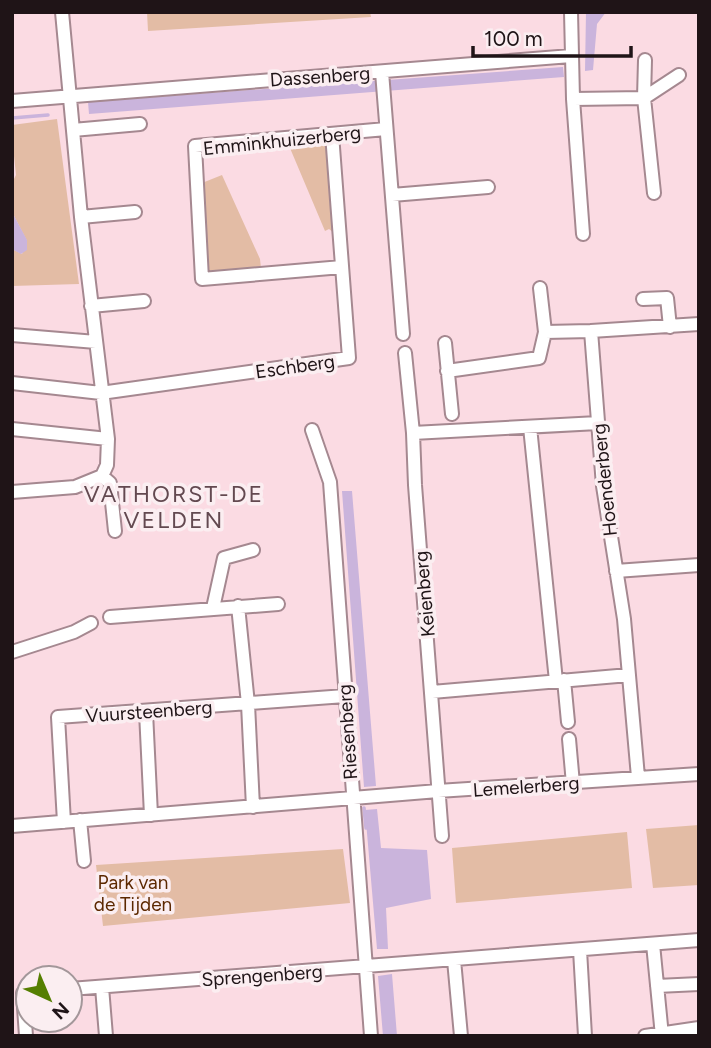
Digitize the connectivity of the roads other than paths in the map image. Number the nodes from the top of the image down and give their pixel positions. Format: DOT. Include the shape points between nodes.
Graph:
graph roads {
  1 [pos="62,12"];
  2 [pos="571,12"];
  3 [pos="571,56"];
  4 [pos="645,60"];
  5 [pos="383,72"];
  6 [pos="679,75"];
  7 [pos="69,96"];
  8 [pos="644,98"];
  9 [pos="573,99"];
  10 [pos="12,101"];
  11 [pos="140,124"];
  12 [pos="386,129"];
  13 [pos="73,130"];
  14 [pos="332,134"];
  15 [pos="488,187"];
  16 [pos="654,193"];
  17 [pos="392,195"];
  18 [pos="135,212"];
  19 [pos="81,217"];
  20 [pos="583,234"];
  21 [pos="342,267"];
  22 [pos="540,288"];
  23 [pos="643,299"];
  24 [pos="144,301"];
  25 [pos="92,306"];
  26 [pos="699,324"];
  27 [pos="670,327"];
  28 [pos="591,331"];
  29 [pos="544,332"];
  30 [pos="403,334"];
  31 [pos="12,335"];
  32 [pos="96,342"];
  33 [pos="445,342"];
  34 [pos="405,353"];
  35 [pos="447,371"];
  36 [pos="12,383"];
  37 [pos="101,393"];
  38 [pos="452,414"];
  39 [pos="598,423"];
  40 [pos="530,427"];
  41 [pos="12,429"];
  42 [pos="312,430"];
  43 [pos="413,433"];
  44 [pos="108,439"];
  45 [pos="102,476"];
  46 [pos="12,492"];
  47 [pos="115,531"];
  48 [pos="253,550"];
  49 [pos="699,565"];
  50 [pos="616,571"];
  51 [pos="278,604"];
  52 [pos="237,606"];
  53 [pos="213,608"];
  54 [pos="110,617"];
  55 [pos="91,623"];
  56 [pos="12,652"];
  57 [pos="629,675"];
  58 [pos="560,680"];
  59 [pos="432,692"];
  60 [pos="345,696"];
  61 [pos="248,704"];
  62 [pos="146,712"];
  63 [pos="568,722"];
  64 [pos="569,739"];
  65 [pos="699,774"];
  66 [pos="638,777"];
  67 [pos="573,783"];
  68 [pos="438,791"];
  69 [pos="352,799"];
  70 [pos="253,807"];
  71 [pos="152,815"];
  72 [pos="80,820"];
  73 [pos="64,822"];
  74 [pos="12,826"];
  75 [pos="442,836"];
  76 [pos="84,861"];
  77 [pos="699,940"];
  78 [pos="653,944"];
  79 [pos="580,950"];
  80 [pos="454,960"];
  81 [pos="366,968"];
  82 [pos="699,984"];
  83 [pos="657,986"];
  84 [pos="102,987"];
  85 [pos="84,988"];
  86 [pos="699,1028"];
  87 [pos="661,1035"];
  88 [pos="106,1036"];
  89 [pos="372,1036"];
  90 [pos="461,1036"];
  91 [pos="584,1036"];
  92 [pos="645,1036"];
  1 -- 7 [label="street"];
  2 -- 3 [label="street"];
  3 -- 5 [label="street, Dassenberg"];
  3 -- 9 [label="street"];
  4 -- 8 [label="street"];
  5 -- 7 [label="street, Dassenberg"];
  5 -- 12 [label="street"];
  6 -- 8 [label="street"];
  7 -- 10 [label="street, Dassenberg"];
  7 -- 13 [label="street"];
  8 -- 9 [label="street"];
  8 -- 16 [label="street"];
  9 -- 20 [label="street"];
  11 -- 13 [label="street"];
  12 -- 14 [label="street, Emminkhuizerberg"];
  12 -- 17 [label="street"];
  13 -- 19 [label="street"];
  14 -- 21 [label="street, Eschberg"];
  14 -- 21 [label="street, Emminkhuizerberg" via="195,146 202,279"];
  15 -- 17 [label="street"];
  17 -- 30 [label="street"];
  18 -- 19 [label="street"];
  19 -- 25 [label="street"];
  21 -- 37 [label="street, Eschberg" via="349,358"];
  22 -- 29 [label="street"];
  23 -- 27 [label="street" via="667,298"];
  24 -- 25 [label="street"];
  25 -- 32 [label="street"];
  26 -- 27 [label="street"];
  27 -- 28 [label="street"];
  28 -- 29 [label="street"];
  28 -- 39 [label="street, Hoenderberg"];
  29 -- 35 [label="street" via="539,358"];
  31 -- 32 [label="street"];
  32 -- 37 [label="street"];
  33 -- 35 [label="street"];
  34 -- 43 [label="street, Keienberg"];
  35 -- 38 [label="street"];
  36 -- 37 [label="street"];
  37 -- 44 [label="street"];
  39 -- 40 [label="street"];
  39 -- 50 [label="street, Hoenderberg"];
  40 -- 43 [label="street"];
  40 -- 58 [label="street"];
  41 -- 44 [label="street"];
  42 -- 60 [label="street, Riesenberg" via="330,482"];
  43 -- 59 [label="street, Keienberg"];
  44 -- 45 [label="street"];
  45 -- 46 [label="street" via="75,487"];
  45 -- 47 [label="street" via="110,483"];
  48 -- 53 [label="street" via="224,558"];
  49 -- 50 [label="street"];
  50 -- 57 [label="street, Hoenderberg"];
  51 -- 52 [label="street"];
  52 -- 53 [label="street"];
  52 -- 61 [label="street"];
  53 -- 54 [label="street"];
  55 -- 56 [label="street"];
  57 -- 58 [label="street"];
  57 -- 66 [label="street, Hoenderberg"];
  58 -- 59 [label="street"];
  58 -- 63 [label="street"];
  59 -- 68 [label="street, Keienberg"];
  60 -- 61 [label="street, Vuursteenberg"];
  60 -- 69 [label="street, Riesenberg"];
  61 -- 62 [label="street, Vuursteenberg"];
  61 -- 70 [label="street"];
  62 -- 71 [label="street"];
  62 -- 73 [label="street, Vuursteenberg" via="58,717"];
  64 -- 67 [label="street"];
  65 -- 66 [label="street, Lemelerberg"];
  66 -- 67 [label="street, Lemelerberg"];
  67 -- 68 [label="street, Lemelerberg"];
  68 -- 69 [label="street, Lemelerberg"];
  68 -- 75 [label="street, Keienberg"];
  69 -- 70 [label="street, Lemelerberg"];
  69 -- 81 [label="street, Riesenberg"];
  70 -- 71 [label="street, Lemelerberg"];
  71 -- 72 [label="street, Lemelerberg"];
  72 -- 73 [label="street, Lemelerberg"];
  72 -- 76 [label="street"];
  73 -- 74 [label="street, Lemelerberg"];
  77 -- 78 [label="street, Sprengenberg"];
  78 -- 79 [label="street, Sprengenberg"];
  78 -- 83 [label="street"];
  79 -- 80 [label="street, Sprengenberg"];
  79 -- 91 [label="street"];
  80 -- 81 [label="street, Sprengenberg"];
  80 -- 90 [label="street"];
  81 -- 84 [label="street, Sprengenberg"];
  81 -- 89 [label="street, Riesenberg"];
  82 -- 83 [label="street"];
  83 -- 87 [label="street"];
  84 -- 85 [label="street, Sprengenberg"];
  84 -- 88 [label="street"];
  86 -- 87 [label="street"];
  87 -- 92 [label="street"];
}
